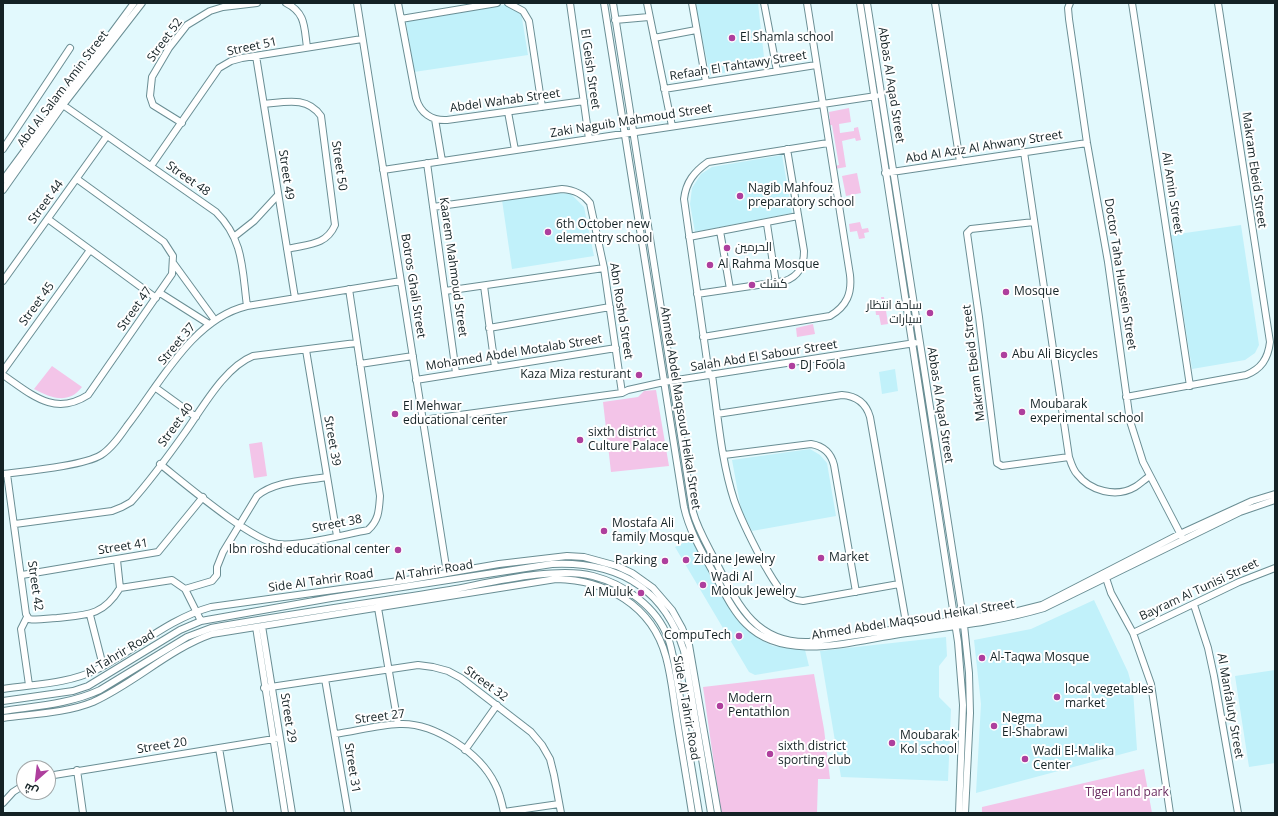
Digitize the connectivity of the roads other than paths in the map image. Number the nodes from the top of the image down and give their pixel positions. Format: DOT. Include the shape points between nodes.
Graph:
graph roads {
  1 [pos="134,3"];
  2 [pos="142,3"];
  3 [pos="257,3"];
  4 [pos="286,3"];
  5 [pos="357,3"];
  6 [pos="398,3"];
  7 [pos="497,3"];
  8 [pos="508,3"];
  9 [pos="570,3"];
  10 [pos="604,3"];
  11 [pos="613,3"];
  12 [pos="647,3"];
  13 [pos="692,3"];
  14 [pos="764,3"];
  15 [pos="807,3"];
  16 [pos="860,3"];
  17 [pos="867,3"];
  18 [pos="936,3"];
  19 [pos="1070,3"];
  20 [pos="1132,3"];
  21 [pos="1218,3"];
  22 [pos="479,4"];
  23 [pos="649,17"];
  24 [pos="401,18"];
  25 [pos="615,20"];
  26 [pos="696,30"];
  27 [pos="362,38"];
  28 [pos="654,38"];
  29 [pos="308,47"];
  30 [pos="70,48"];
  31 [pos="256,56"];
  32 [pos="816,65"];
  33 [pos="777,71"];
  34 [pos="706,82"];
  35 [pos="664,89"];
  36 [pos="882,95"];
  37 [pos="874,96"];
  38 [pos="584,101"];
  39 [pos="264,104"];
  40 [pos="822,104"];
  41 [pos="64,105"];
  42 [pos="542,107"];
  43 [pos="508,112"];
  44 [pos="435,119"];
  45 [pos="182,123"];
  46 [pos="672,126"];
  47 [pos="633,132"];
  48 [pos="626,133"];
  49 [pos="107,136"];
  50 [pos="589,139"];
  51 [pos="828,143"];
  52 [pos="1087,143"];
  53 [pos="3,149"];
  54 [pos="787,149"];
  55 [pos="515,150"];
  56 [pos="1024,152"];
  57 [pos="442,161"];
  58 [pos="960,162"];
  59 [pos="428,163"];
  60 [pos="152,166"];
  61 [pos="383,170"];
  62 [pos="893,172"];
  63 [pos="885,173"];
  64 [pos="77,178"];
  65 [pos="3,180"];
  66 [pos="3,190"];
  67 [pos="278,195"];
  68 [pos="433,207"];
  69 [pos="798,216"];
  70 [pos="48,219"];
  71 [pos="1034,222"];
  72 [pos="767,224"];
  73 [pos="720,231"];
  74 [pos="235,236"];
  75 [pos="689,237"];
  76 [pos="287,249"];
  77 [pos="90,250"];
  78 [pos="174,264"];
  79 [pos="604,268"];
  80 [pos="3,281"];
  81 [pos="401,281"];
  82 [pos="776,282"];
  83 [pos="484,286"];
  84 [pos="349,289"];
  85 [pos="730,289"];
  86 [pos="445,292"];
  87 [pos="697,294"];
  88 [pos="158,296"];
  89 [pos="295,298"];
  90 [pos="247,306"];
  91 [pos="610,307"];
  92 [pos="214,320"];
  93 [pos="209,324"];
  94 [pos="490,328"];
  95 [pos="703,337"];
  96 [pos="919,342"];
  97 [pos="356,343"];
  98 [pos="912,344"];
  99 [pos="616,348"];
  100 [pos="306,350"];
  101 [pos="413,356"];
  102 [pos="360,364"];
  103 [pos="495,367"];
  104 [pos="3,371"];
  105 [pos="456,373"];
  106 [pos="3,375"];
  107 [pos="710,375"];
  108 [pos="416,380"];
  109 [pos="672,381"];
  110 [pos="664,382"];
  111 [pos="1190,386"];
  112 [pos="156,388"];
  113 [pos="622,393"];
  114 [pos="1126,397"];
  115 [pos="717,414"];
  116 [pos="196,416"];
  117 [pos="423,420"];
  118 [pos="724,455"];
  119 [pos="1069,458"];
  120 [pos="160,464"];
  121 [pos="5,474"];
  122 [pos="1150,476"];
  123 [pos="327,477"];
  124 [pos="1275,494"];
  125 [pos="203,496"];
  126 [pos="1275,500"];
  127 [pos="692,505"];
  128 [pos="684,507"];
  129 [pos="15,524"];
  130 [pos="240,524"];
  131 [pos="337,536"];
  132 [pos="1182,536"];
  133 [pos="117,560"];
  134 [pos="499,564"];
  135 [pos="617,566"];
  136 [pos="602,568"];
  137 [pos="1275,568"];
  138 [pos="515,570"];
  139 [pos="447,573"];
  140 [pos="22,575"];
  141 [pos="1106,578"];
  142 [pos="1098,582"];
  143 [pos="386,583"];
  144 [pos="491,583"];
  145 [pos="899,584"];
  146 [pos="120,588"];
  147 [pos="185,589"];
  148 [pos="377,591"];
  149 [pos="485,591"];
  150 [pos="856,592"];
  151 [pos="1111,593"];
  152 [pos="351,595"];
  153 [pos="331,598"];
  154 [pos="391,599"];
  155 [pos="403,604"];
  156 [pos="351,605"];
  157 [pos="1194,605"];
  158 [pos="333,607"];
  159 [pos="378,608"];
  160 [pos="196,611"];
  161 [pos="306,612"];
  162 [pos="90,614"];
  163 [pos="27,618"];
  164 [pos="298,620"];
  165 [pos="202,621"];
  166 [pos="963,622"];
  167 [pos="749,623"];
  168 [pos="956,623"];
  169 [pos="259,627"];
  170 [pos="907,628"];
  171 [pos="1133,633"];
  172 [pos="181,641"];
  173 [pos="190,642"];
  174 [pos="674,661"];
  175 [pos="103,666"];
  176 [pos="692,667"];
  177 [pos="669,669"];
  178 [pos="388,670"];
  179 [pos="687,674"];
  180 [pos="325,679"];
  181 [pos="29,685"];
  182 [pos="272,687"];
  183 [pos="264,688"];
  184 [pos="3,689"];
  185 [pos="24,698"];
  186 [pos="4,701"];
  187 [pos="50,704"];
  188 [pos="496,705"];
  189 [pos="27,707"];
  190 [pos="4,710"];
  191 [pos="45,712"];
  192 [pos="3,718"];
  193 [pos="398,724"];
  194 [pos="335,734"];
  195 [pos="280,738"];
  196 [pos="273,740"];
  197 [pos="219,748"];
  198 [pos="465,750"];
  199 [pos="77,770"];
  200 [pos="56,774"];
  201 [pos="707,787"];
  202 [pos="694,789"];
  203 [pos="16,790"];
  204 [pos="3,803"];
  205 [pos="559,804"];
  206 [pos="710,810"];
  207 [pos="699,812"];
  208 [pos="83,813"];
  209 [pos="230,813"];
  210 [pos="285,813"];
  211 [pos="292,813"];
  212 [pos="348,813"];
  213 [pos="504,813"];
  214 [pos="561,813"];
  215 [pos="692,813"];
  216 [pos="718,813"];
  217 [pos="959,813"];
  218 [pos="965,813"];
  219 [pos="1170,813"];
  220 [pos="1238,813"];
  1 -- 65 [label="street, Abd Al Salam Amin Street"];
  2 -- 41 [label="street, Abd Al Salam Amin Street"];
  3 -- 45 [label="street, Street 52" via="223,7 198,17 187,25 169,48 152,77 150,96 153,105"];
  4 -- 29 [label="street" via="302,15"];
  5 -- 27 [label="street, Botros Ghali Street"];
  6 -- 24 [label="street, Abdel Wahab Street"];
  7 -- 22 [label="street"];
  8 -- 42 [label="street" via="523,11 529,21"];
  9 -- 38 [label="street, El Geish Street"];
  10 -- 48 [label="street, Ahmed Abdel Maqsoud Heikal Street"];
  11 -- 25 [label="street, Ahmed Abdel Maqsoud Heikal Street"];
  12 -- 23 [label="street"];
  13 -- 26 [label="street"];
  14 -- 33 [label="street"];
  15 -- 32 [label="street"];
  16 -- 37 [label="street, Abbas Al Aqad Street"];
  17 -- 36 [label="street, Abbas Al Aqad Street"];
  18 -- 58 [label="street"];
  19 -- 52 [label="street, Doctor Taha Hussein Street" via="1069,19"];
  20 -- 111 [label="street, Ali Amin Street"];
  21 -- 111 [label="street, Makram Ebeid Street" via="1270,342 1264,363 1254,372"];
  22 -- 24 [label="street"];
  23 -- 25 [label="street"];
  23 -- 28 [label="street"];
  24 -- 44 [label="street, Abdel Wahab Street" via="417,102 423,112"];
  25 -- 47 [label="street, Ahmed Abdel Maqsoud Heikal Street"];
  26 -- 28 [label="street"];
  26 -- 34 [label="street"];
  27 -- 29 [label="street, Street 51"];
  27 -- 61 [label="street, Botros Ghali Street"];
  28 -- 35 [label="street"];
  29 -- 31 [label="street, Street 51"];
  30 -- 53 [label="street"];
  31 -- 39 [label="street, Street 49"];
  31 -- 45 [label="street, Street 51" via="230,61 219,68"];
  32 -- 33 [label="street, Refaah El Tahtawy Street"];
  32 -- 40 [label="street"];
  33 -- 34 [label="street, Refaah El Tahtawy Street"];
  34 -- 35 [label="street, Refaah El Tahtawy Street"];
  35 -- 46 [label="street"];
  36 -- 37 [label="street, Zaki Naguib Mahmoud Street"];
  36 -- 62 [label="street, Abbas Al Aqad Street"];
  37 -- 40 [label="street, Zaki Naguib Mahmoud Street"];
  37 -- 63 [label="street, Abbas Al Aqad Street"];
  38 -- 42 [label="street, Abdel Wahab Street"];
  38 -- 50 [label="street, El Geish Street"];
  39 -- 67 [label="street, Street 49"];
  39 -- 76 [label="street, Street 50" via="300,101 316,109 321,116 335,225 324,241"];
  40 -- 46 [label="street, Zaki Naguib Mahmoud Street"];
  40 -- 51 [label="street"];
  41 -- 49 [label="street, Street 48"];
  41 -- 66 [label="street, Abd Al Salam Amin Street"];
  42 -- 43 [label="street, Abdel Wahab Street"];
  43 -- 44 [label="street, Abdel Wahab Street" via="447,120"];
  43 -- 55 [label="street"];
  44 -- 57 [label="street"];
  45 -- 60 [label="street, Street 51"];
  46 -- 47 [label="street, Zaki Naguib Mahmoud Street"];
  47 -- 48 [label="street, Zaki Naguib Mahmoud Street"];
  47 -- 109 [label="street, Ahmed Abdel Maqsoud Heikal Street"];
  48 -- 50 [label="street, Zaki Naguib Mahmoud Street"];
  48 -- 110 [label="street, Ahmed Abdel Maqsoud Heikal Street"];
  49 -- 60 [label="street, Street 48"];
  49 -- 64 [label="street, Street 44"];
  50 -- 55 [label="street, Zaki Naguib Mahmoud Street"];
  51 -- 54 [label="street"];
  51 -- 95 [label="street" via="851,285 846,302 830,316"];
  52 -- 56 [label="street, Abd Al Aziz Al Ahwany Street"];
  52 -- 114 [label="street, Doctor Taha Hussein Street" via="1102,227"];
  54 -- 69 [label="street"];
  54 -- 75 [label="street" via="708,162 699,168 688,182 685,195"];
  55 -- 57 [label="street, Zaki Naguib Mahmoud Street"];
  56 -- 58 [label="street, Abd Al Aziz Al Ahwany Street"];
  56 -- 71 [label="street"];
  57 -- 59 [label="street, Zaki Naguib Mahmoud Street"];
  58 -- 62 [label="street, Abd Al Aziz Al Ahwany Street"];
  59 -- 61 [label="street, Zaki Naguib Mahmoud Street"];
  59 -- 68 [label="street, Kaarem Mahmoud Street"];
  60 -- 74 [label="street, Street 48" via="216,212"];
  61 -- 81 [label="street, Botros Ghali Street"];
  62 -- 63 [label="street, Abd Al Aziz Al Ahwany Street"];
  62 -- 96 [label="street, Abbas Al Aqad Street"];
  63 -- 98 [label="street, Abbas Al Aqad Street"];
  64 -- 70 [label="street, Street 44"];
  64 -- 78 [label="street" via="164,242 173,256"];
  67 -- 74 [label="street"];
  67 -- 76 [label="street, Street 49"];
  68 -- 79 [label="street, Abn Roshd Street" via="562,189 576,191 590,204"];
  68 -- 86 [label="street, Kaarem Mahmoud Street"];
  69 -- 72 [label="street"];
  69 -- 82 [label="street" via="804,252 803,265 793,278"];
  70 -- 77 [label="street"];
  70 -- 80 [label="street, Street 44"];
  71 -- 119 [label="street"];
  71 -- 119 [label="street, Makram Ebeid Street" via="971,229 967,233 980,317 997,463 1002,466"];
  72 -- 73 [label="street"];
  72 -- 82 [label="street"];
  73 -- 75 [label="street"];
  73 -- 85 [label="street"];
  74 -- 90 [label="street, Street 48" via="240,250"];
  75 -- 87 [label="street"];
  76 -- 89 [label="street, Street 49"];
  77 -- 88 [label="street"];
  77 -- 104 [label="street, Street 45"];
  78 -- 88 [label="street, Street 47" via="172,274"];
  78 -- 92 [label="street"];
  79 -- 83 [label="street"];
  79 -- 91 [label="street, Abn Roshd Street"];
  81 -- 84 [label="street, Street 37"];
  81 -- 101 [label="street, Botros Ghali Street"];
  82 -- 85 [label="street"];
  83 -- 86 [label="street"];
  83 -- 94 [label="street"];
  84 -- 89 [label="street, Street 37"];
  84 -- 97 [label="street, Street 38"];
  85 -- 87 [label="street"];
  86 -- 105 [label="street, Kaarem Mahmoud Street"];
  87 -- 95 [label="street"];
  88 -- 93 [label="street"];
  88 -- 106 [label="street, Street 47" via="88,395 79,401 69,404 47,402"];
  89 -- 90 [label="street, Street 37"];
  90 -- 92 [label="street, Street 37" via="225,313"];
  91 -- 94 [label="street"];
  91 -- 99 [label="street, Abn Roshd Street"];
  92 -- 93 [label="street, Street 37"];
  93 -- 112 [label="street, Street 37" via="187,345"];
  94 -- 103 [label="street"];
  95 -- 107 [label="street"];
  96 -- 98 [label="street, Salah Abd El Sabour Street"];
  96 -- 166 [label="street, Abbas Al Aqad Street"];
  97 -- 100 [label="street, Street 40"];
  97 -- 102 [label="street, Street 38"];
  98 -- 107 [label="street, Salah Abd El Sabour Street"];
  98 -- 168 [label="street, Abbas Al Aqad Street"];
  99 -- 103 [label="street, Mohamed Abdel Motalab Street"];
  99 -- 113 [label="street, Abn Roshd Street"];
  100 -- 116 [label="street, Street 40" via="245,359 228,373"];
  100 -- 123 [label="street, Street 39"];
  101 -- 102 [label="street"];
  101 -- 108 [label="street, Botros Ghali Street"];
  102 -- 131 [label="street, Street 38" via="380,496 379,515 375,524 368,530"];
  103 -- 105 [label="street, Mohamed Abdel Motalab Street"];
  105 -- 108 [label="street, Mohamed Abdel Motalab Street"];
  107 -- 109 [label="street, Salah Abd El Sabour Street"];
  107 -- 115 [label="street"];
  108 -- 117 [label="street, Botros Ghali Street"];
  109 -- 110 [label="street, Salah Abd El Sabour Street"];
  109 -- 127 [label="street, Ahmed Abdel Maqsoud Heikal Street"];
  110 -- 113 [label="street, Salah Abd El Sabour Street"];
  110 -- 128 [label="street, Ahmed Abdel Maqsoud Heikal Street"];
  111 -- 114 [label="street, Makram Ebeid Street"];
  112 -- 116 [label="street"];
  112 -- 121 [label="street, Street 37" via="110,448 102,454 83,462"];
  113 -- 117 [label="street, Salah Abd El Sabour Street"];
  114 -- 122 [label="street, Doctor Taha Hussein Street" via="1130,421"];
  115 -- 118 [label="street"];
  115 -- 145 [label="street" via="842,395 860,400 870,417"];
  116 -- 120 [label="street, Street 40"];
  117 -- 139 [label="street, Botros Ghali Street"];
  118 -- 150 [label="street" via="736,506 756,549 782,592 791,599 803,601"];
  118 -- 150 [label="street" via="811,444 820,446 828,453 834,466"];
  119 -- 122 [label="street" via="1077,475 1099,490 1113,493 1124,491 1135,487"];
  120 -- 125 [label="street, Street 38"];
  120 -- 129 [label="street, Street 40" via="138,494 122,507 112,511"];
  121 -- 129 [label="street, Street 42"];
  122 -- 132 [label="street, Doctor Taha Hussein Street"];
  123 -- 130 [label="street" via="276,486 263,492 257,496"];
  123 -- 131 [label="street, Street 39"];
  124 -- 132 [label="street, Ahmed Abdel Maqsoud Heikal Street" via="1252,501"];
  125 -- 130 [label="street, Street 38"];
  125 -- 133 [label="street, Street 41" via="158,552"];
  126 -- 132 [label="street, Ahmed Abdel Maqsoud Heikal Street" via="1254,505"];
  127 -- 128 [label="street"];
  127 -- 167 [label="street, Ahmed Abdel Maqsoud Heikal Street" via="698,525"];
  128 -- 167 [label="street, Ahmed Abdel Maqsoud Heikal Street" via="693,535 733,608"];
  129 -- 140 [label="street, Street 42"];
  130 -- 131 [label="street, Street 38" via="262,539 280,544"];
  130 -- 147 [label="street" via="223,552 217,567 217,575 212,581"];
  132 -- 141 [label="street, Ahmed Abdel Maqsoud Heikal Street"];
  132 -- 166 [label="street, Ahmed Abdel Maqsoud Heikal Street" via="1042,605"];
  133 -- 140 [label="street, Street 41"];
  133 -- 146 [label="street"];
  134 -- 135 [label="street, Side Al Tahrir Road" via="567,556 584,557"];
  134 -- 138 [label="street"];
  134 -- 139 [label="street, Side Al Tahrir Road"];
  135 -- 136 [label="street"];
  135 -- 176 [label="street, Side Al Tahrir Road" via="645,582 667,603 686,637"];
  136 -- 138 [label="street, Al Tahrir Road" via="574,563"];
  136 -- 179 [label="street, Al Tahrir Road" via="636,584 667,614 684,651"];
  137 -- 157 [label="street, Bayram Al Tunisi Street" via="1238,582"];
  138 -- 148 [label="street, Al Tahrir Road"];
  139 -- 143 [label="street, Side Al Tahrir Road"];
  140 -- 163 [label="street, Street 42"];
  141 -- 142 [label="street, Ahmed Abdel Maqsoud Heikal Street"];
  141 -- 151 [label="street"];
  142 -- 151 [label="street"];
  142 -- 166 [label="street, Ahmed Abdel Maqsoud Heikal Street" via="1044,608 1019,615"];
  143 -- 148 [label="street"];
  143 -- 160 [label="street, Side Al Tahrir Road"];
  144 -- 149 [label="street"];
  144 -- 154 [label="street, Al Tahrir Road"];
  144 -- 174 [label="street, Al Tahrir Road" via="573,573 593,576 612,583 629,592 658,620 668,637"];
  145 -- 150 [label="street"];
  145 -- 170 [label="street"];
  146 -- 147 [label="street" via="172,580"];
  146 -- 162 [label="street, Street 42" via="108,605"];
  147 -- 160 [label="street"];
  148 -- 152 [label="street, Al Tahrir Road"];
  149 -- 155 [label="street, Side Al Tahrir Road"];
  149 -- 177 [label="street, Side Al Tahrir Road" via="556,580 592,583 609,589 624,598 650,624 660,639"];
  151 -- 171 [label="street"];
  152 -- 153 [label="street, Al Tahrir Road"];
  152 -- 156 [label="street"];
  153 -- 158 [label="street" via="335,602"];
  153 -- 165 [label="street, Al Tahrir Road"];
  154 -- 155 [label="street"];
  154 -- 156 [label="street, Al Tahrir Road"];
  155 -- 159 [label="street, Side Al Tahrir Road"];
  156 -- 158 [label="street, Al Tahrir Road"];
  157 -- 171 [label="street, Bayram Al Tunisi Street"];
  157 -- 220 [label="street, Al Manfaluty Street" via="1214,676"];
  158 -- 161 [label="street, Al Tahrir Road"];
  159 -- 164 [label="street, Side Al Tahrir Road"];
  159 -- 178 [label="street"];
  160 -- 165 [label="street"];
  160 -- 175 [label="street, Side Al Tahrir Road"];
  161 -- 164 [label="street"];
  161 -- 172 [label="street, Al Tahrir Road" via="211,628"];
  162 -- 163 [label="street, Street 42" via="32,620"];
  162 -- 175 [label="street"];
  163 -- 181 [label="street" via="21,629"];
  164 -- 169 [label="street, Side Al Tahrir Road"];
  165 -- 185 [label="street, Al Tahrir Road" via="180,630 88,686 74,691"];
  166 -- 168 [label="street, Ahmed Abdel Maqsoud Heikal Street"];
  166 -- 218 [label="street, Abbas Al Aqad Street" via="969,673 970,713"];
  167 -- 168 [label="street, Ahmed Abdel Maqsoud Heikal Street" via="773,642 804,648"];
  167 -- 170 [label="street, Ahmed Abdel Maqsoud Heikal Street" via="776,637 805,642"];
  168 -- 170 [label="street, Ahmed Abdel Maqsoud Heikal Street"];
  168 -- 217 [label="street, Abbas Al Aqad Street" via="963,705"];
  169 -- 173 [label="street, Side Al Tahrir Road" via="212,634"];
  169 -- 182 [label="street, Street 29"];
  169 -- 183 [label="street, Street 29"];
  171 -- 219 [label="street" via="1152,689"];
  172 -- 173 [label="street"];
  172 -- 187 [label="street, Al Tahrir Road" via="100,690 77,699"];
  173 -- 191 [label="street, Side Al Tahrir Road" via="95,701"];
  174 -- 177 [label="street"];
  174 -- 202 [label="street, Al Tahrir Road"];
  175 -- 181 [label="street, Side Al Tahrir Road" via="70,679"];
  176 -- 179 [label="street"];
  176 -- 216 [label="street, Side Al Tahrir Road"];
  177 -- 215 [label="street, Side Al Tahrir Road"];
  178 -- 180 [label="street, Street 32"];
  178 -- 188 [label="street, Street 32" via="418,665 448,671"];
  178 -- 193 [label="street"];
  179 -- 201 [label="street, Al Tahrir Road"];
  180 -- 182 [label="street, Street 32"];
  180 -- 194 [label="street, Street 31"];
  181 -- 184 [label="street, Side Al Tahrir Road"];
  182 -- 183 [label="street, Street 32"];
  182 -- 195 [label="street, Street 29"];
  183 -- 196 [label="street, Street 29"];
  185 -- 186 [label="street, Al Tahrir Road"];
  185 -- 189 [label="street" via="23,704"];
  186 -- 190 [label="street" via="10,706"];
  187 -- 189 [label="street, Al Tahrir Road"];
  187 -- 191 [label="street"];
  188 -- 198 [label="street"];
  188 -- 205 [label="street, Street 32" via="531,732 542,745 553,769"];
  189 -- 190 [label="street, Al Tahrir Road"];
  191 -- 192 [label="street, Side Al Tahrir Road"];
  193 -- 194 [label="street, Street 27"];
  193 -- 198 [label="street, Street 27" via="427,728"];
  194 -- 212 [label="street, Street 31"];
  195 -- 196 [label="street, Street 20"];
  195 -- 211 [label="street, Street 29"];
  196 -- 197 [label="street, Street 20"];
  196 -- 210 [label="street, Street 29"];
  197 -- 199 [label="street, Street 20"];
  197 -- 209 [label="street"];
  198 -- 213 [label="street, Street 27" via="487,771 501,798"];
  199 -- 200 [label="street, Street 20"];
  199 -- 208 [label="street"];
  201 -- 202 [label="street" via="702,792"];
  201 -- 206 [label="street, Al Tahrir Road"];
  202 -- 207 [label="street, Al Tahrir Road"];
  203 -- 204 [label="street"];
  205 -- 213 [label="street"];
  205 -- 214 [label="street, Street 32"];
  206 -- 207 [label="street" via="704,806"];
}
